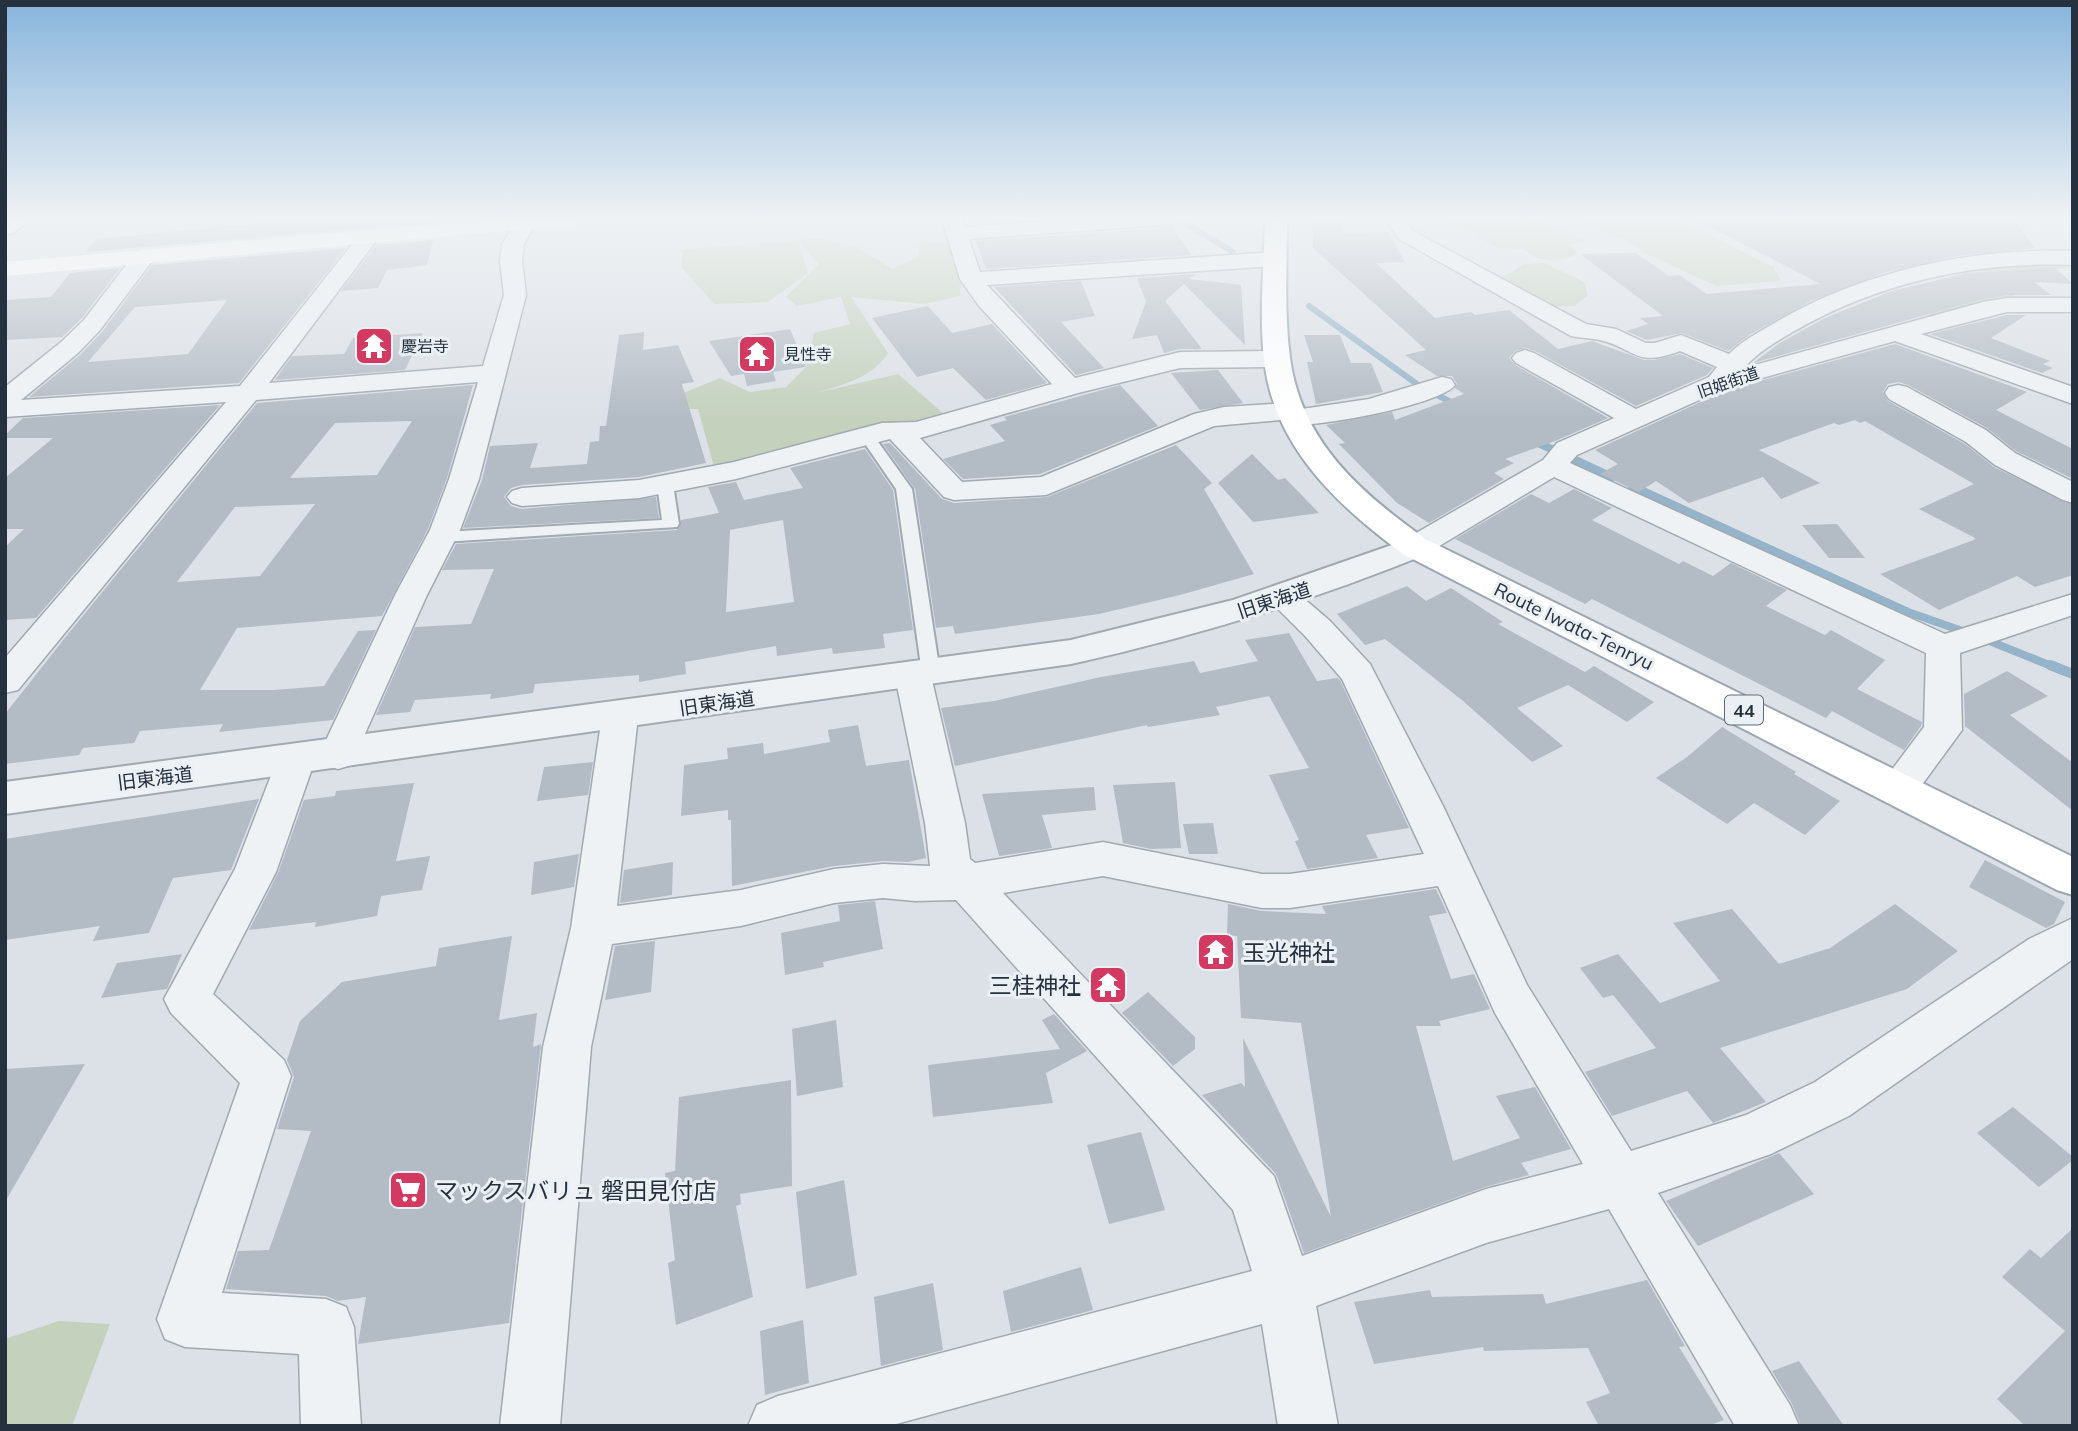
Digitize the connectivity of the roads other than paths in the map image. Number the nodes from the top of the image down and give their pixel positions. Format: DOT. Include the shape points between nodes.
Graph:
graph roads {
  1 [pos="122,286"];
  2 [pos="330,286"];
  3 [pos="514,286"];
  4 [pos="976,286"];
  5 [pos="1277,286"];
  6 [pos="1498,286"];
  7 [pos="1879,286"];
  8 [pos="2073,305"];
  9 [pos="1895,333"];
  10 [pos="1525,358"];
  11 [pos="1278,359"];
  12 [pos="40,371"];
  13 [pos="5,373"];
  14 [pos="491,373"];
  15 [pos="1725,374"];
  16 [pos="1442,385"];
  17 [pos="1069,387"];
  18 [pos="248,393"];
  19 [pos="1898,393"];
  20 [pos="2073,396"];
  21 [pos="5,400"];
  22 [pos="5,409"];
  23 [pos="1292,414"];
  24 [pos="1635,419"];
  25 [pos="898,431"];
  26 [pos="866,436"];
  27 [pos="1560,458"];
  28 [pos="665,484"];
  29 [pos="2073,494"];
  30 [pos="522,497"];
  31 [pos="442,537"];
  32 [pos="1415,547"];
  33 [pos="1282,597"];
  34 [pos="2073,604"];
  35 [pos="1943,647"];
  36 [pos="922,674"];
  37 [pos="5,681"];
  38 [pos="620,716"];
  39 [pos="317,757"];
  40 [pos="1899,787"];
  41 [pos="5,798"];
  42 [pos="1451,867"];
  43 [pos="2073,877"];
  44 [pos="966,882"];
  45 [pos="593,928"];
  46 [pos="2073,937"];
  47 [pos="1620,1180"];
  48 [pos="1285,1290"];
  49 [pos="331,1426"];
  50 [pos="530,1426"];
  51 [pos="778,1426"];
  52 [pos="1308,1426"];
  53 [pos="1769,1426"];
  1 -- 12 [label="street" via="92,325"];
  2 -- 18 [label="street"];
  3 -- 14 [label="street" via="515,295"];
  4 -- 17 [label="street"];
  5 -- 11 [label="main road, Route Iwata-Tenryu / 44"];
  6 -- 15 [label="street" via="1580,331 1607,334 1641,350 1657,351 1681,342"];
  7 -- 15 [label="street" via="1792,321 1743,354"];
  8 -- 9 [label="street, 旧姫街道" via="2007,304"];
  9 -- 15 [label="street, 旧姫街道"];
  9 -- 20 [label="street"];
  10 -- 24 [label="street"];
  11 -- 17 [label="street" via="1180,360"];
  11 -- 23 [label="main road, Route Iwata-Tenryu / 44"];
  12 -- 13 [label="street"];
  12 -- 21 [label="street"];
  14 -- 18 [label="street"];
  14 -- 31 [label="street" via="464,479"];
  15 -- 24 [label="street, 旧姫街道"];
  16 -- 23 [label="street" via="1339,414"];
  17 -- 25 [label="street" via="917,430"];
  18 -- 22 [label="street"];
  18 -- 37 [label="street"];
  19 -- 29 [label="street"];
  23 -- 25 [label="street" via="1250,412 1204,419 1046,486 954,491"];
  23 -- 32 [label="main road, Route Iwata-Tenryu / 44" via="1308,450 1348,495"];
  24 -- 27 [label="street, 旧姫街道"];
  25 -- 26 [label="street"];
  26 -- 28 [label="street"];
  26 -- 36 [label="lane" via="904,489"];
  27 -- 32 [label="street, 旧姫街道"];
  27 -- 35 [label="street"];
  28 -- 30 [label="street"];
  28 -- 31 [label="lane" via="671,524"];
  31 -- 39 [label="street"];
  32 -- 33 [label="street, 旧東海道"];
  32 -- 40 [label="main road, Route Iwata-Tenryu / 44"];
  33 -- 36 [label="street, 旧東海道" via="1163,633"];
  33 -- 42 [label="street" via="1357,673"];
  34 -- 35 [label="street"];
  35 -- 40 [label="street" via="1943,730"];
  36 -- 38 [label="street, 旧東海道"];
  36 -- 44 [label="street" via="950,865"];
  38 -- 39 [label="street, 旧東海道"];
  38 -- 45 [label="street"];
  39 -- 41 [label="street, 旧東海道"];
  39 -- 49 [label="street" via="187,999 267,1076 185,1319 326,1327"];
  40 -- 43 [label="main road, Route Iwata-Tenryu / 44"];
  42 -- 44 [label="street" via="1290,891 1262,891 1103,859"];
  42 -- 47 [label="street" via="1511,999"];
  44 -- 45 [label="street" via="883,881 834,886 741,908"];
  44 -- 48 [label="street" via="1255,1195"];
  45 -- 50 [label="street" via="567,1047"];
  46 -- 47 [label="street" via="1832,1099 1754,1137"];
  47 -- 48 [label="street" via="1486,1216"];
  47 -- 53 [label="street"];
  48 -- 51 [label="street"];
  48 -- 52 [label="street"];
}
